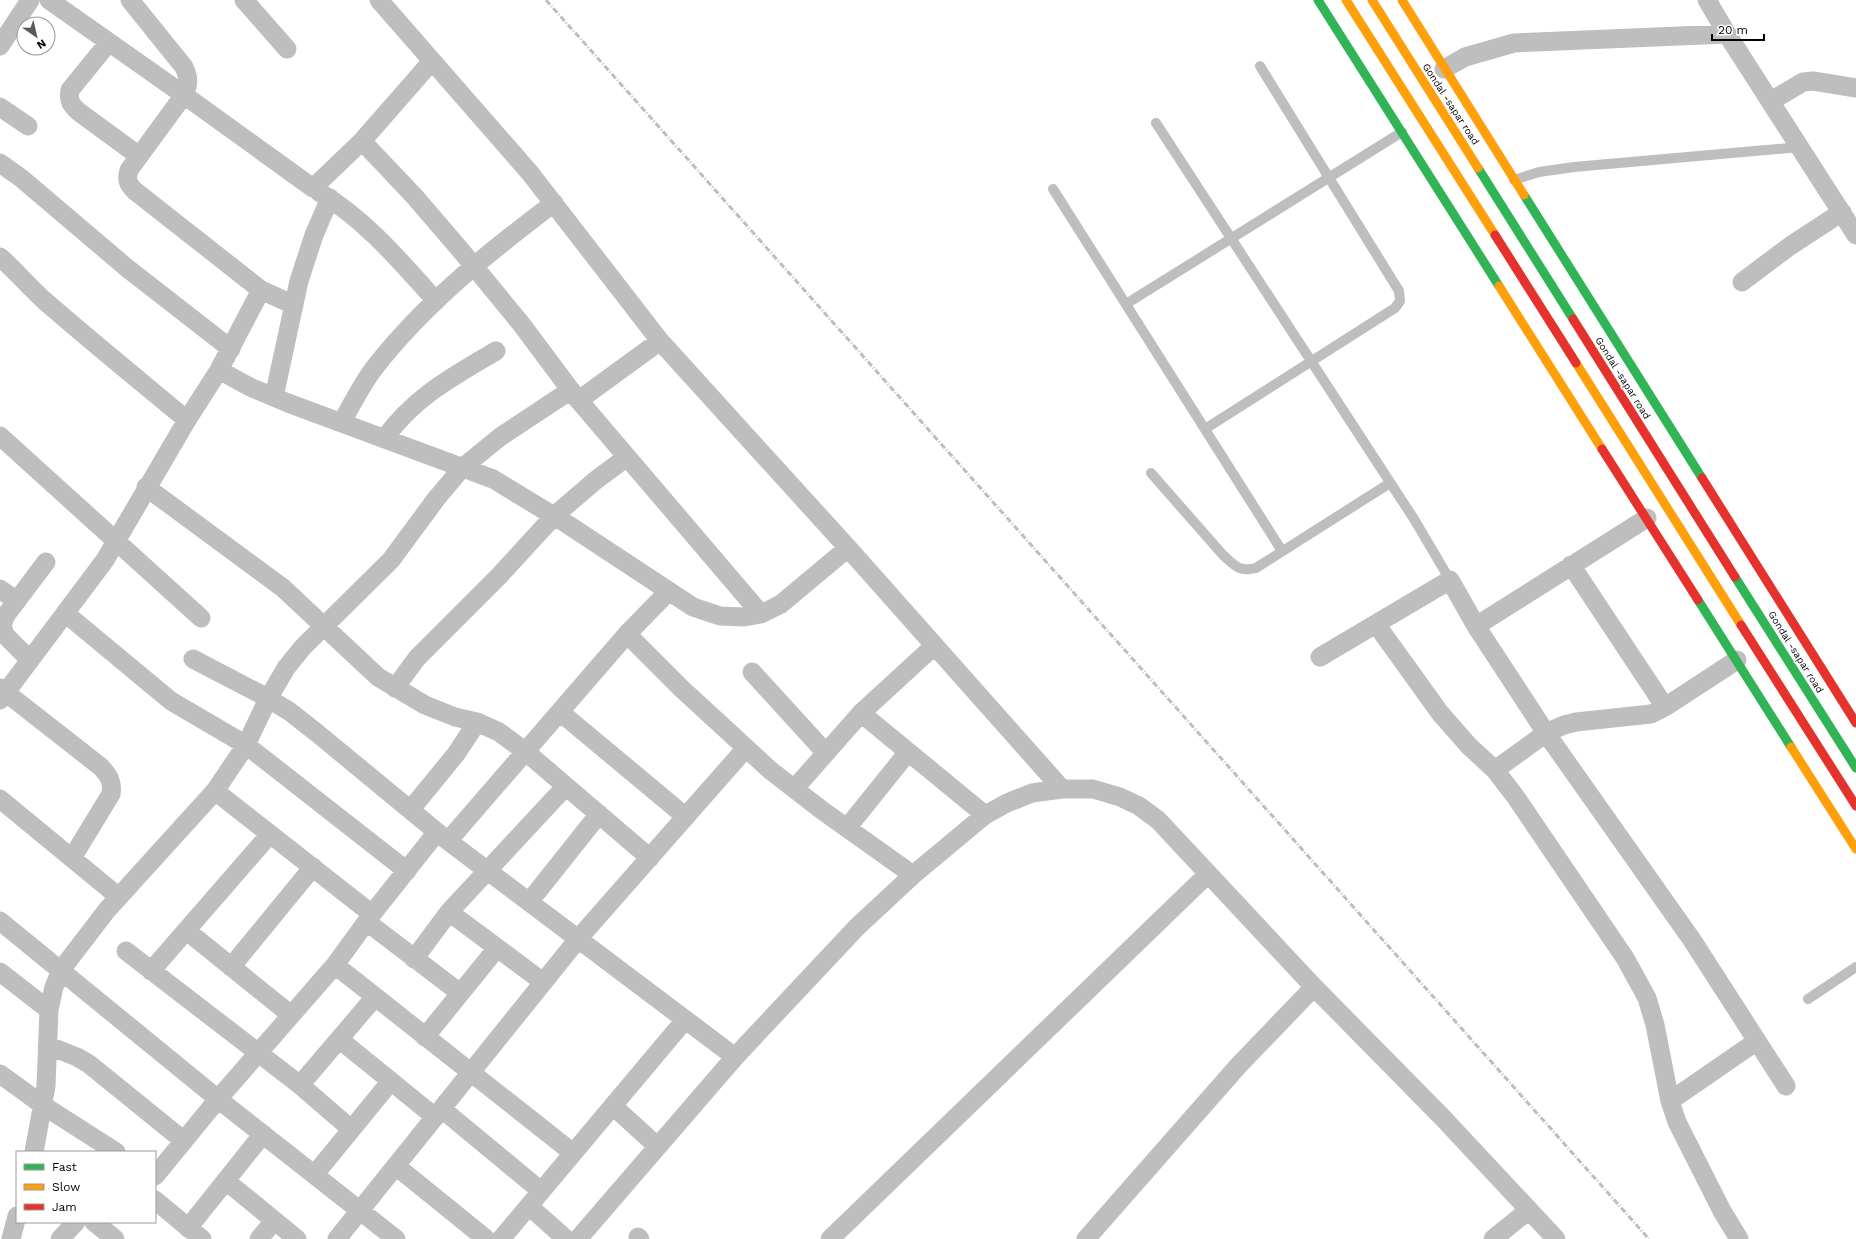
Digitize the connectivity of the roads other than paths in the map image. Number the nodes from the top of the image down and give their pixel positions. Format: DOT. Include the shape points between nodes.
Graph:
graph roads {
  1 [pos="30,0"];
  2 [pos="49,0"];
  3 [pos="130,0"];
  4 [pos="244,0"];
  5 [pos="379,0"];
  6 [pos="1318,0"];
  7 [pos="1346,0"];
  8 [pos="1372,0"];
  9 [pos="1402,0"];
  10 [pos="1707,0"];
  11 [pos="1727,34"];
  12 [pos="109,42"];
  13 [pos="0,46"];
  14 [pos="287,49"];
  15 [pos="432,61"];
  16 [pos="1260,66"];
  17 [pos="1444,69"];
  18 [pos="1856,88"];
  19 [pos="184,95"];
  20 [pos="1771,100"];
  21 [pos="0,107"];
  22 [pos="1156,123"];
  23 [pos="28,126"];
  24 [pos="1402,132"];
  25 [pos="362,141"];
  26 [pos="1800,147"];
  27 [pos="139,156"];
  28 [pos="0,163"];
  29 [pos="1329,177"];
  30 [pos="1514,180"];
  31 [pos="313,188"];
  32 [pos="1053,189"];
  33 [pos="330,198"];
  34 [pos="554,203"];
  35 [pos="1842,212"];
  36 [pos="1856,235"];
  37 [pos="1231,238"];
  38 [pos="0,257"];
  39 [pos="474,266"];
  40 [pos="1742,282"];
  41 [pos="261,290"];
  42 [pos="436,301"];
  43 [pos="1126,304"];
  44 [pos="294,305"];
  45 [pos="660,341"];
  46 [pos="231,349"];
  47 [pos="496,351"];
  48 [pos="1312,362"];
  49 [pos="219,370"];
  50 [pos="575,395"];
  51 [pos="274,397"];
  52 [pos="187,420"];
  53 [pos="342,422"];
  54 [pos="1205,429"];
  55 [pos="0,436"];
  56 [pos="384,439"];
  57 [pos="627,457"];
  58 [pos="462,468"];
  59 [pos="1151,472"];
  60 [pos="1390,482"];
  61 [pos="146,487"];
  62 [pos="554,516"];
  63 [pos="1647,518"];
  64 [pos="117,541"];
  65 [pos="848,548"];
  66 [pos="1282,551"];
  67 [pos="46,562"];
  68 [pos="1571,565"];
  69 [pos="1450,580"];
  70 [pos="0,589"];
  71 [pos="669,591"];
  72 [pos="17,601"];
  73 [pos="65,613"];
  74 [pos="761,614"];
  75 [pos="201,618"];
  76 [pos="1376,624"];
  77 [pos="325,626"];
  78 [pos="1476,626"];
  79 [pos="627,634"];
  80 [pos="934,646"];
  81 [pos="1320,657"];
  82 [pos="193,659"];
  83 [pos="30,660"];
  84 [pos="1737,660"];
  85 [pos="752,672"];
  86 [pos="395,688"];
  87 [pos="2,693"];
  88 [pos="268,699"];
  89 [pos="1665,707"];
  90 [pos="560,712"];
  91 [pos="861,713"];
  92 [pos="477,722"];
  93 [pos="1856,723"];
  94 [pos="1546,733"];
  95 [pos="246,745"];
  96 [pos="746,748"];
  97 [pos="526,752"];
  98 [pos="825,752"];
  99 [pos="908,752"];
  100 [pos="1856,768"];
  101 [pos="1495,770"];
  102 [pos="566,786"];
  103 [pos="794,788"];
  104 [pos="1062,789"];
  105 [pos="215,791"];
  106 [pos="0,799"];
  107 [pos="1856,806"];
  108 [pos="411,810"];
  109 [pos="599,814"];
  110 [pos="985,815"];
  111 [pos="686,817"];
  112 [pos="847,828"];
  113 [pos="270,834"];
  114 [pos="443,836"];
  115 [pos="1856,848"];
  116 [pos="72,858"];
  117 [pos="650,858"];
  118 [pos="313,867"];
  119 [pos="407,871"];
  120 [pos="488,871"];
  121 [pos="1208,874"];
  122 [pos="913,875"];
  123 [pos="119,897"];
  124 [pos="529,902"];
  125 [pos="449,912"];
  126 [pos="369,918"];
  127 [pos="0,921"];
  128 [pos="187,931"];
  129 [pos="578,940"];
  130 [pos="497,948"];
  131 [pos="126,952"];
  132 [pos="414,959"];
  133 [pos="335,965"];
  134 [pos="231,967"];
  135 [pos="1856,968"];
  136 [pos="61,970"];
  137 [pos="151,971"];
  138 [pos="0,972"];
  139 [pos="543,982"];
  140 [pos="1314,987"];
  141 [pos="460,993"];
  142 [pos="375,997"];
  143 [pos="1808,999"];
  144 [pos="49,1010"];
  145 [pos="291,1015"];
  146 [pos="685,1020"];
  147 [pos="425,1037"];
  148 [pos="339,1039"];
  149 [pos="1757,1041"];
  150 [pos="49,1046"];
  151 [pos="258,1052"];
  152 [pos="735,1057"];
  153 [pos="470,1073"];
  154 [pos="0,1074"];
  155 [pos="391,1081"];
  156 [pos="300,1085"];
  157 [pos="1786,1086"];
  158 [pos="218,1099"];
  159 [pos="1670,1101"];
  160 [pos="44,1106"];
  161 [pos="613,1106"];
  162 [pos="439,1113"];
  163 [pos="351,1129"];
  164 [pos="263,1134"];
  165 [pos="184,1141"];
  166 [pos="657,1146"];
  167 [pos="34,1151"];
  168 [pos="114,1151"];
  169 [pos="574,1152"];
  170 [pos="396,1166"];
  171 [pos="315,1174"];
  172 [pos="156,1175"];
  173 [pos="226,1181"];
  174 [pos="541,1191"];
  175 [pos="156,1201"];
  176 [pos="529,1206"];
  177 [pos="361,1210"];
  178 [pos="1529,1210"];
  179 [pos="16,1220"];
  180 [pos="274,1221"];
  181 [pos="75,1223"];
  182 [pos="195,1234"];
  183 [pos="11,1239"];
  184 [pos="60,1239"];
  185 [pos="259,1239"];
  186 [pos="297,1239"];
  187 [pos="337,1239"];
  188 [pos="396,1239"];
  189 [pos="486,1239"];
  190 [pos="501,1239"];
  191 [pos="566,1239"];
  192 [pos="578,1239"];
  193 [pos="830,1239"];
  194 [pos="1086,1239"];
  195 [pos="1494,1239"];
  196 [pos="1556,1239"];
  197 [pos="1739,1239"];
  1 -- 13 [label="street"];
  2 -- 12 [label="street"];
  3 -- 19 [label="street" via="184,67 189,85"];
  4 -- 14 [label="street"];
  5 -- 15 [label="street"];
  6 -- 24 [label="main road"];
  7 -- 107 [label="main road"];
  8 -- 100 [label="main road, Gondal -sapar road"];
  9 -- 17 [label="main road"];
  10 -- 11 [label="street"];
  11 -- 17 [label="street" via="1514,43 1465,56"];
  11 -- 20 [label="street"];
  12 -- 19 [label="street"];
  12 -- 27 [label="street" via="70,90 68,98 79,112"];
  15 -- 25 [label="street"];
  15 -- 34 [label="street"];
  16 -- 29 [label="lane"];
  17 -- 30 [label="main road"];
  18 -- 20 [label="street" via="1812,81 1803,82"];
  19 -- 27 [label="street"];
  19 -- 31 [label="street"];
  20 -- 26 [label="street"];
  21 -- 23 [label="street"];
  22 -- 37 [label="lane"];
  24 -- 29 [label="lane"];
  24 -- 63 [label="main road"];
  25 -- 31 [label="street"];
  25 -- 39 [label="street" via="415,197"];
  26 -- 30 [label="lane" via="1574,167 1539,172"];
  26 -- 35 [label="street"];
  27 -- 41 [label="street" via="127,177 135,191"];
  28 -- 46 [label="street" via="127,268"];
  29 -- 37 [label="lane"];
  29 -- 48 [label="lane" via="1399,291 1400,301 1396,308"];
  30 -- 93 [label="main road" via="1847,701"];
  31 -- 33 [label="street"];
  32 -- 43 [label="lane"];
  33 -- 42 [label="street" via="393,253"];
  33 -- 44 [label="street" via="314,234"];
  34 -- 39 [label="street"];
  34 -- 45 [label="street"];
  35 -- 36 [label="street"];
  35 -- 40 [label="street"];
  37 -- 43 [label="lane"];
  37 -- 48 [label="lane"];
  38 -- 52 [label="street" via="36,293"];
  39 -- 42 [label="street"];
  39 -- 50 [label="street"];
  41 -- 44 [label="street"];
  41 -- 46 [label="street"];
  42 -- 53 [label="street" via="401,336 374,369"];
  43 -- 54 [label="lane"];
  44 -- 51 [label="street"];
  45 -- 50 [label="street"];
  45 -- 65 [label="street"];
  46 -- 49 [label="street"];
  47 -- 56 [label="street" via="412,405"];
  48 -- 54 [label="lane"];
  48 -- 60 [label="lane"];
  49 -- 51 [label="street"];
  49 -- 52 [label="street"];
  50 -- 57 [label="street"];
  50 -- 58 [label="street" via="500,437"];
  51 -- 53 [label="street"];
  52 -- 61 [label="street"];
  53 -- 56 [label="street"];
  54 -- 66 [label="lane"];
  55 -- 64 [label="street"];
  56 -- 58 [label="street"];
  57 -- 62 [label="street"];
  57 -- 74 [label="street"];
  58 -- 62 [label="street" via="493,479"];
  58 -- 77 [label="street" via="390,560"];
  59 -- 66 [label="lane" via="1234,566 1245,570 1256,568"];
  60 -- 66 [label="lane"];
  60 -- 69 [label="lane"];
  61 -- 64 [label="street"];
  61 -- 77 [label="street" via="283,588"];
  62 -- 71 [label="street"];
  62 -- 86 [label="street" via="500,575 417,658"];
  63 -- 68 [label="street"];
  63 -- 84 [label="main road"];
  64 -- 73 [label="street"];
  64 -- 75 [label="street"];
  65 -- 74 [label="street" via="780,604"];
  65 -- 80 [label="street"];
  67 -- 72 [label="street"];
  68 -- 78 [label="street"];
  68 -- 89 [label="street"];
  69 -- 76 [label="street"];
  69 -- 78 [label="street"];
  70 -- 72 [label="street"];
  71 -- 74 [label="street" via="693,607 720,616 744,618"];
  71 -- 79 [label="street"];
  72 -- 83 [label="street" via="2,625 5,635"];
  73 -- 83 [label="street"];
  73 -- 95 [label="street" via="171,701"];
  76 -- 81 [label="street"];
  76 -- 101 [label="street" via="1440,713 1469,746"];
  77 -- 86 [label="street" via="378,677"];
  77 -- 88 [label="street" via="286,668"];
  78 -- 94 [label="street"];
  79 -- 90 [label="street"];
  79 -- 96 [label="street"];
  80 -- 91 [label="street"];
  80 -- 104 [label="street"];
  82 -- 88 [label="street"];
  83 -- 87 [label="street"];
  84 -- 89 [label="street"];
  84 -- 115 [label="main road"];
  85 -- 98 [label="street"];
  86 -- 92 [label="street" via="425,705 455,717"];
  87 -- 116 [label="street" via="101,768 113,785 111,794"];
  88 -- 95 [label="street"];
  88 -- 108 [label="street" via="289,711"];
  89 -- 94 [label="street" via="1651,714 1576,722"];
  90 -- 97 [label="street"];
  90 -- 111 [label="street"];
  91 -- 98 [label="street"];
  91 -- 99 [label="street"];
  92 -- 97 [label="street" via="499,732"];
  92 -- 108 [label="street" via="456,754"];
  94 -- 101 [label="street"];
  94 -- 149 [label="street" via="1692,940"];
  95 -- 105 [label="street"];
  95 -- 119 [label="street"];
  96 -- 103 [label="street"];
  96 -- 111 [label="street"];
  97 -- 102 [label="street"];
  97 -- 114 [label="street"];
  98 -- 103 [label="street"];
  99 -- 110 [label="street"];
  99 -- 112 [label="street"];
  101 -- 159 [label="street" via="1625,958 1647,998"];
  102 -- 109 [label="street"];
  102 -- 120 [label="street"];
  103 -- 112 [label="street"];
  104 -- 110 [label="street" via="1032,793"];
  104 -- 121 [label="street" via="1094,789 1140,806 1158,820"];
  105 -- 113 [label="street"];
  105 -- 123 [label="street"];
  106 -- 116 [label="street"];
  108 -- 114 [label="street"];
  109 -- 117 [label="street"];
  109 -- 124 [label="street"];
  110 -- 122 [label="street"];
  111 -- 117 [label="street"];
  112 -- 122 [label="street"];
  113 -- 118 [label="street"];
  113 -- 128 [label="street"];
  114 -- 119 [label="street"];
  114 -- 120 [label="street"];
  116 -- 123 [label="street"];
  117 -- 129 [label="street"];
  118 -- 126 [label="street"];
  118 -- 134 [label="street"];
  119 -- 126 [label="street"];
  120 -- 124 [label="street"];
  120 -- 125 [label="street"];
  121 -- 140 [label="street"];
  121 -- 193 [label="street"];
  122 -- 152 [label="street" via="857,927"];
  123 -- 136 [label="street"];
  124 -- 129 [label="street"];
  125 -- 130 [label="street"];
  125 -- 132 [label="street"];
  126 -- 132 [label="street"];
  126 -- 133 [label="street"];
  127 -- 136 [label="street"];
  128 -- 134 [label="street"];
  128 -- 137 [label="street"];
  129 -- 139 [label="street"];
  129 -- 146 [label="street"];
  130 -- 139 [label="street"];
  130 -- 141 [label="street"];
  131 -- 137 [label="street"];
  132 -- 141 [label="street"];
  133 -- 142 [label="street"];
  133 -- 145 [label="street"];
  134 -- 145 [label="street"];
  135 -- 143 [label="lane"];
  136 -- 144 [label="street"];
  136 -- 158 [label="street"];
  137 -- 151 [label="street"];
  138 -- 144 [label="street"];
  139 -- 153 [label="street"];
  140 -- 178 [label="street"];
  140 -- 194 [label="street" via="1238,1066"];
  141 -- 147 [label="street"];
  142 -- 147 [label="street"];
  142 -- 148 [label="street"];
  144 -- 150 [label="street"];
  145 -- 151 [label="street"];
  146 -- 152 [label="street"];
  146 -- 161 [label="street"];
  147 -- 153 [label="street"];
  148 -- 155 [label="street"];
  148 -- 156 [label="street"];
  149 -- 157 [label="street"];
  149 -- 159 [label="street"];
  150 -- 160 [label="street"];
  150 -- 165 [label="street" via="89,1064"];
  151 -- 156 [label="street"];
  151 -- 158 [label="street"];
  152 -- 166 [label="street"];
  153 -- 162 [label="street"];
  153 -- 169 [label="street"];
  154 -- 160 [label="street"];
  155 -- 162 [label="street"];
  155 -- 163 [label="street"];
  156 -- 163 [label="street"];
  158 -- 164 [label="street"];
  158 -- 165 [label="street"];
  159 -- 197 [label="street" via="1677,1122"];
  160 -- 167 [label="street"];
  160 -- 168 [label="street"];
  161 -- 166 [label="street"];
  161 -- 169 [label="street"];
  162 -- 170 [label="street"];
  162 -- 174 [label="street"];
  163 -- 171 [label="street"];
  164 -- 171 [label="street"];
  164 -- 173 [label="street"];
  165 -- 172 [label="street"];
  166 -- 192 [label="street"];
  169 -- 174 [label="street"];
  170 -- 177 [label="street"];
  170 -- 189 [label="street"];
  171 -- 177 [label="street"];
  173 -- 180 [label="street"];
  173 -- 182 [label="street"];
  174 -- 176 [label="street"];
  175 -- 182 [label="street"];
  176 -- 190 [label="street"];
  176 -- 191 [label="street"];
  177 -- 187 [label="street"];
  177 -- 188 [label="street"];
  178 -- 195 [label="street"];
  178 -- 196 [label="street"];
  179 -- 183 [label="street"];
  180 -- 185 [label="street"];
  180 -- 186 [label="street"];
  181 -- 184 [label="street"];
}
